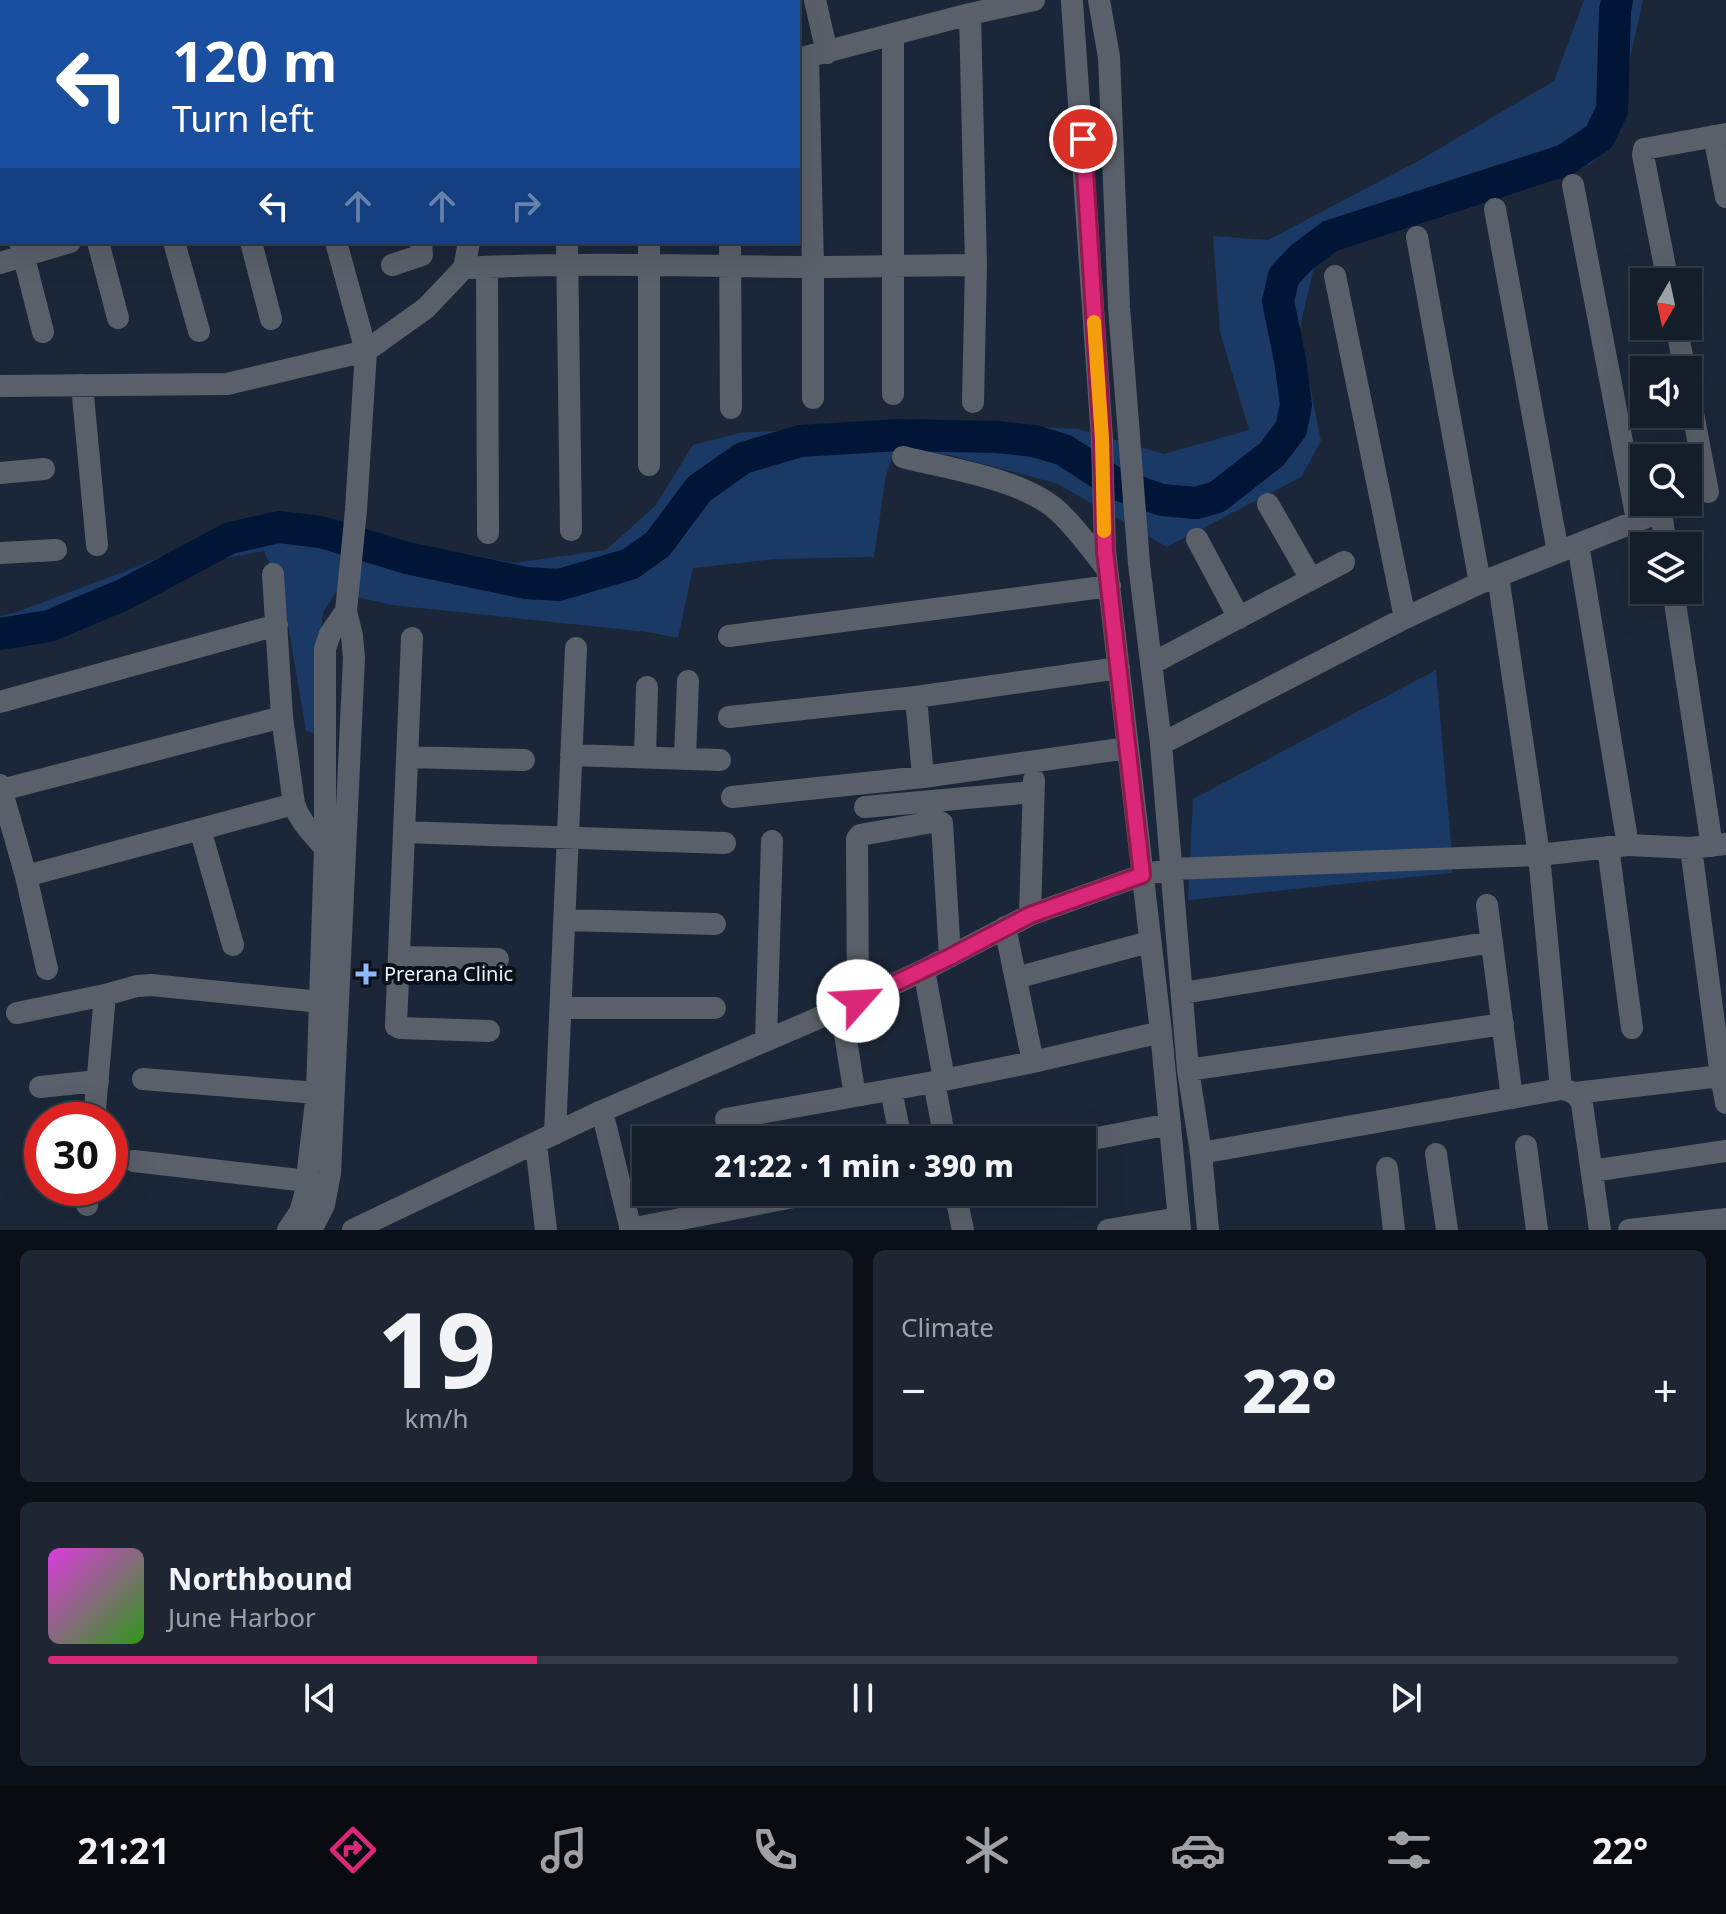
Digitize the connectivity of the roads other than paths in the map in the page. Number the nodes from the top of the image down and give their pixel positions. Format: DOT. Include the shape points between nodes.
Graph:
graph roads {
  1 [pos="815,0"];
  2 [pos="1034,0"];
  3 [pos="1097,0"];
  4 [pos="1071,1"];
  5 [pos="938,11"];
  6 [pos="970,14"];
  7 [pos="893,35"];
  8 [pos="811,56"];
  9 [pos="1720,135"];
  10 [pos="1573,185"];
  11 [pos="1726,197"];
  12 [pos="1495,209"];
  13 [pos="1417,237"];
  14 [pos="56,244"];
  15 [pos="99,244"];
  16 [pos="175,244"];
  17 [pos="252,244"];
  18 [pos="337,244"];
  19 [pos="421,244"];
  20 [pos="469,244"];
  21 [pos="567,244"];
  22 [pos="730,244"];
  23 [pos="21,249"];
  24 [pos="649,253"];
  25 [pos="0,263"];
  26 [pos="392,265"];
  27 [pos="731,265"];
  28 [pos="893,265"];
  29 [pos="976,265"];
  30 [pos="568,266"];
  31 [pos="487,267"];
  32 [pos="813,267"];
  33 [pos="464,268"];
  34 [pos="1665,268"];
  35 [pos="1335,276"];
  36 [pos="118,318"];
  37 [pos="271,319"];
  38 [pos="199,331"];
  39 [pos="43,332"];
  40 [pos="366,351"];
  41 [pos="82,385"];
  42 [pos="0,386"];
  43 [pos="893,394"];
  44 [pos="813,398"];
  45 [pos="973,402"];
  46 [pos="731,408"];
  47 [pos="903,457"];
  48 [pos="649,465"];
  49 [pos="44,469"];
  50 [pos="0,473"];
  51 [pos="1268,504"];
  52 [pos="1649,516"];
  53 [pos="1637,520"];
  54 [pos="571,530"];
  55 [pos="488,533"];
  56 [pos="1197,539"];
  57 [pos="97,545"];
  58 [pos="1568,548"];
  59 [pos="56,550"];
  60 [pos="0,553"];
  61 [pos="1344,562"];
  62 [pos="1107,568"];
  63 [pos="273,574"];
  64 [pos="1311,579"];
  65 [pos="1489,579"];
  66 [pos="346,604"];
  67 [pos="1675,604"];
  68 [pos="1239,618"];
  69 [pos="1405,618"];
  70 [pos="277,625"];
  71 [pos="729,636"];
  72 [pos="412,638"];
  73 [pos="576,648"];
  74 [pos="1151,664"];
  75 [pos="1119,668"];
  76 [pos="688,681"];
  77 [pos="647,687"];
  78 [pos="916,697"];
  79 [pos="0,702"];
  80 [pos="282,717"];
  81 [pos="729,717"];
  82 [pos="1161,744"];
  83 [pos="1128,748"];
  84 [pos="571,755"];
  85 [pos="407,757"];
  86 [pos="645,757"];
  87 [pos="685,758"];
  88 [pos="524,760"];
  89 [pos="720,760"];
  90 [pos="1034,761"];
  91 [pos="923,777"];
  92 [pos="1,788"];
  93 [pos="1033,792"];
  94 [pos="732,797"];
  95 [pos="294,804"];
  96 [pos="865,807"];
  97 [pos="200,829"];
  98 [pos="404,832"];
  99 [pos="568,838"];
  100 [pos="772,841"];
  101 [pos="725,843"];
  102 [pos="1618,846"];
  103 [pos="1710,846"];
  104 [pos="325,848"];
  105 [pos="1539,855"];
  106 [pos="1172,869"];
  107 [pos="1142,875"];
  108 [pos="26,876"];
  109 [pos="1487,905"];
  110 [pos="1030,915"];
  111 [pos="565,920"];
  112 [pos="715,924"];
  113 [pos="1005,927"];
  114 [pos="1149,942"];
  115 [pos="1492,942"];
  116 [pos="233,945"];
  117 [pos="399,957"];
  118 [pos="950,957"];
  119 [pos="498,959"];
  120 [pos="47,969"];
  121 [pos="924,970"];
  122 [pos="1016,978"];
  123 [pos="1183,993"];
  124 [pos="105,995"];
  125 [pos="321,1002"];
  126 [pos="849,1005"];
  127 [pos="561,1008"];
  128 [pos="715,1008"];
  129 [pos="17,1013"];
  130 [pos="1503,1024"];
  131 [pos="1632,1028"];
  132 [pos="489,1031"];
  133 [pos="1161,1032"];
  134 [pos="766,1040"];
  135 [pos="1033,1062"];
  136 [pos="1188,1070"];
  137 [pos="1721,1076"];
  138 [pos="143,1079"];
  139 [pos="939,1080"];
  140 [pos="98,1081"];
  141 [pos="40,1087"];
  142 [pos="891,1090"];
  143 [pos="1568,1091"];
  144 [pos="317,1093"];
  145 [pos="855,1096"];
  146 [pos="1512,1098"];
  147 [pos="96,1102"];
  148 [pos="1726,1103"];
  149 [pos="602,1111"];
  150 [pos="726,1119"];
  151 [pos="1170,1124"];
  152 [pos="898,1126"];
  153 [pos="944,1126"];
  154 [pos="1096,1138"];
  155 [pos="545,1139"];
  156 [pos="1526,1146"];
  157 [pos="1726,1151"];
  158 [pos="1201,1153"];
  159 [pos="1436,1154"];
  160 [pos="134,1161"];
  161 [pos="1387,1168"];
  162 [pos="1592,1171"];
  163 [pos="307,1181"];
  164 [pos="747,1206"];
  165 [pos="958,1206"];
  166 [pos="1726,1219"];
  167 [pos="1179,1224"];
  168 [pos="630,1229"];
  169 [pos="288,1230"];
  170 [pos="311,1230"];
  171 [pos="353,1230"];
  172 [pos="546,1230"];
  173 [pos="963,1230"];
  174 [pos="1108,1230"];
  175 [pos="1208,1230"];
  176 [pos="1394,1230"];
  177 [pos="1447,1230"];
  178 [pos="1537,1230"];
  179 [pos="1600,1230"];
  180 [pos="1629,1230"];
  1 -- 8 [label="street"];
  2 -- 6 [label="street"];
  3 -- 4 [label="street" via="1084,5"];
  3 -- 74 [label="street" via="1109,57 1119,307"];
  4 -- 62 [label="street"];
  5 -- 6 [label="street"];
  5 -- 7 [label="street"];
  6 -- 29 [label="street"];
  7 -- 8 [label="street"];
  7 -- 28 [label="street"];
  8 -- 32 [label="street"];
  9 -- 11 [label="street"];
  9 -- 34 [label="street" via="1644,149"];
  10 -- 53 [label="street"];
  12 -- 58 [label="street"];
  13 -- 65 [label="street"];
  14 -- 23 [label="street"];
  15 -- 36 [label="street"];
  16 -- 38 [label="street"];
  17 -- 37 [label="street"];
  18 -- 40 [label="street"];
  19 -- 26 [label="street" via="422,255"];
  20 -- 33 [label="street"];
  21 -- 30 [label="street"];
  22 -- 27 [label="street"];
  23 -- 25 [label="street"];
  23 -- 39 [label="street"];
  24 -- 27 [label="street"];
  24 -- 30 [label="street"];
  24 -- 48 [label="street"];
  27 -- 32 [label="street"];
  27 -- 46 [label="street"];
  28 -- 29 [label="street"];
  28 -- 32 [label="street"];
  28 -- 43 [label="street"];
  29 -- 45 [label="street"];
  30 -- 31 [label="street"];
  30 -- 54 [label="street"];
  31 -- 33 [label="street"];
  31 -- 55 [label="street"];
  32 -- 44 [label="street"];
  33 -- 40 [label="street" via="426,308"];
  35 -- 69 [label="street"];
  40 -- 41 [label="street" via="227,384"];
  40 -- 66 [label="street"];
  41 -- 42 [label="street"];
  41 -- 57 [label="street"];
  47 -- 62 [label="street" via="1028,491 1059,512"];
  49 -- 50 [label="street"];
  51 -- 64 [label="street"];
  52 -- 53 [label="street"];
  53 -- 58 [label="street"];
  56 -- 68 [label="street"];
  58 -- 65 [label="street"];
  58 -- 102 [label="street"];
  59 -- 60 [label="street"];
  61 -- 64 [label="street"];
  62 -- 71 [label="street"];
  62 -- 75 [label="street"];
  63 -- 70 [label="street"];
  64 -- 68 [label="street"];
  65 -- 69 [label="street"];
  65 -- 105 [label="street"];
  66 -- 104 [label="street" via="325,649"];
  66 -- 170 [label="street" via="354,658 330,1173 324,1205"];
  67 -- 103 [label="street"];
  68 -- 74 [label="street"];
  69 -- 82 [label="street"];
  70 -- 79 [label="street"];
  70 -- 80 [label="street"];
  72 -- 85 [label="street"];
  73 -- 84 [label="street"];
  74 -- 82 [label="street"];
  75 -- 78 [label="street"];
  75 -- 83 [label="street"];
  76 -- 87 [label="street"];
  77 -- 86 [label="street"];
  78 -- 81 [label="street"];
  78 -- 91 [label="street"];
  80 -- 92 [label="street"];
  80 -- 95 [label="street"];
  82 -- 106 [label="street"];
  83 -- 90 [label="street"];
  83 -- 107 [label="street"];
  84 -- 86 [label="street"];
  84 -- 99 [label="street"];
  85 -- 88 [label="street"];
  85 -- 98 [label="street"];
  86 -- 87 [label="street"];
  87 -- 89 [label="street"];
  90 -- 91 [label="street"];
  90 -- 93 [label="street"];
  91 -- 94 [label="street"];
  92 -- 108 [label="street"];
  93 -- 96 [label="street"];
  93 -- 110 [label="street"];
  95 -- 97 [label="street"];
  95 -- 104 [label="street"];
  97 -- 108 [label="street"];
  97 -- 116 [label="street"];
  98 -- 99 [label="street"];
  98 -- 117 [label="street"];
  99 -- 101 [label="street"];
  99 -- 111 [label="street"];
  100 -- 134 [label="street"];
  102 -- 103 [label="street"];
  102 -- 105 [label="street"];
  102 -- 131 [label="street"];
  103 -- 137 [label="street"];
  104 -- 125 [label="street"];
  105 -- 106 [label="street"];
  105 -- 143 [label="street"];
  106 -- 107 [label="street"];
  106 -- 123 [label="street"];
  107 -- 110 [label="street"];
  107 -- 114 [label="street"];
  108 -- 120 [label="street"];
  109 -- 115 [label="street"];
  110 -- 113 [label="street"];
  111 -- 112 [label="street"];
  111 -- 127 [label="street"];
  113 -- 118 [label="street"];
  113 -- 122 [label="street"];
  114 -- 122 [label="street"];
  114 -- 133 [label="street"];
  115 -- 123 [label="street"];
  115 -- 130 [label="street"];
  117 -- 119 [label="street"];
  117 -- 132 [label="street" via="398,1028"];
  118 -- 121 [label="street"];
  118 -- 126 [label="street" via="942,823 860,835"];
  121 -- 126 [label="street"];
  121 -- 139 [label="street"];
  122 -- 135 [label="street"];
  123 -- 136 [label="street"];
  124 -- 125 [label="street" via="151,985"];
  124 -- 129 [label="street"];
  124 -- 140 [label="street"];
  125 -- 144 [label="street"];
  126 -- 134 [label="street"];
  126 -- 145 [label="street"];
  127 -- 128 [label="street"];
  127 -- 155 [label="street"];
  130 -- 136 [label="street"];
  130 -- 146 [label="street"];
  133 -- 135 [label="street"];
  133 -- 151 [label="street"];
  134 -- 149 [label="street"];
  135 -- 139 [label="street"];
  136 -- 158 [label="street"];
  137 -- 143 [label="street"];
  137 -- 148 [label="street"];
  138 -- 144 [label="street"];
  139 -- 142 [label="street"];
  139 -- 153 [label="street"];
  140 -- 141 [label="street"];
  140 -- 147 [label="street"];
  142 -- 145 [label="street"];
  142 -- 152 [label="street"];
  143 -- 146 [label="street"];
  143 -- 162 [label="street" via="1582,1104"];
  144 -- 163 [label="street"];
  145 -- 150 [label="street"];
  146 -- 158 [label="street"];
  149 -- 155 [label="street"];
  149 -- 168 [label="street"];
  151 -- 154 [label="street"];
  151 -- 167 [label="street"];
  155 -- 171 [label="street"];
  155 -- 172 [label="street"];
  156 -- 178 [label="street"];
  157 -- 162 [label="street"];
  158 -- 175 [label="street"];
  159 -- 177 [label="street"];
  160 -- 163 [label="street"];
  161 -- 176 [label="street"];
  162 -- 179 [label="street"];
  163 -- 169 [label="street" via="300,1212"];
  164 -- 168 [label="street"];
  165 -- 173 [label="street"];
  166 -- 180 [label="street"];
  167 -- 174 [label="street"];
}
